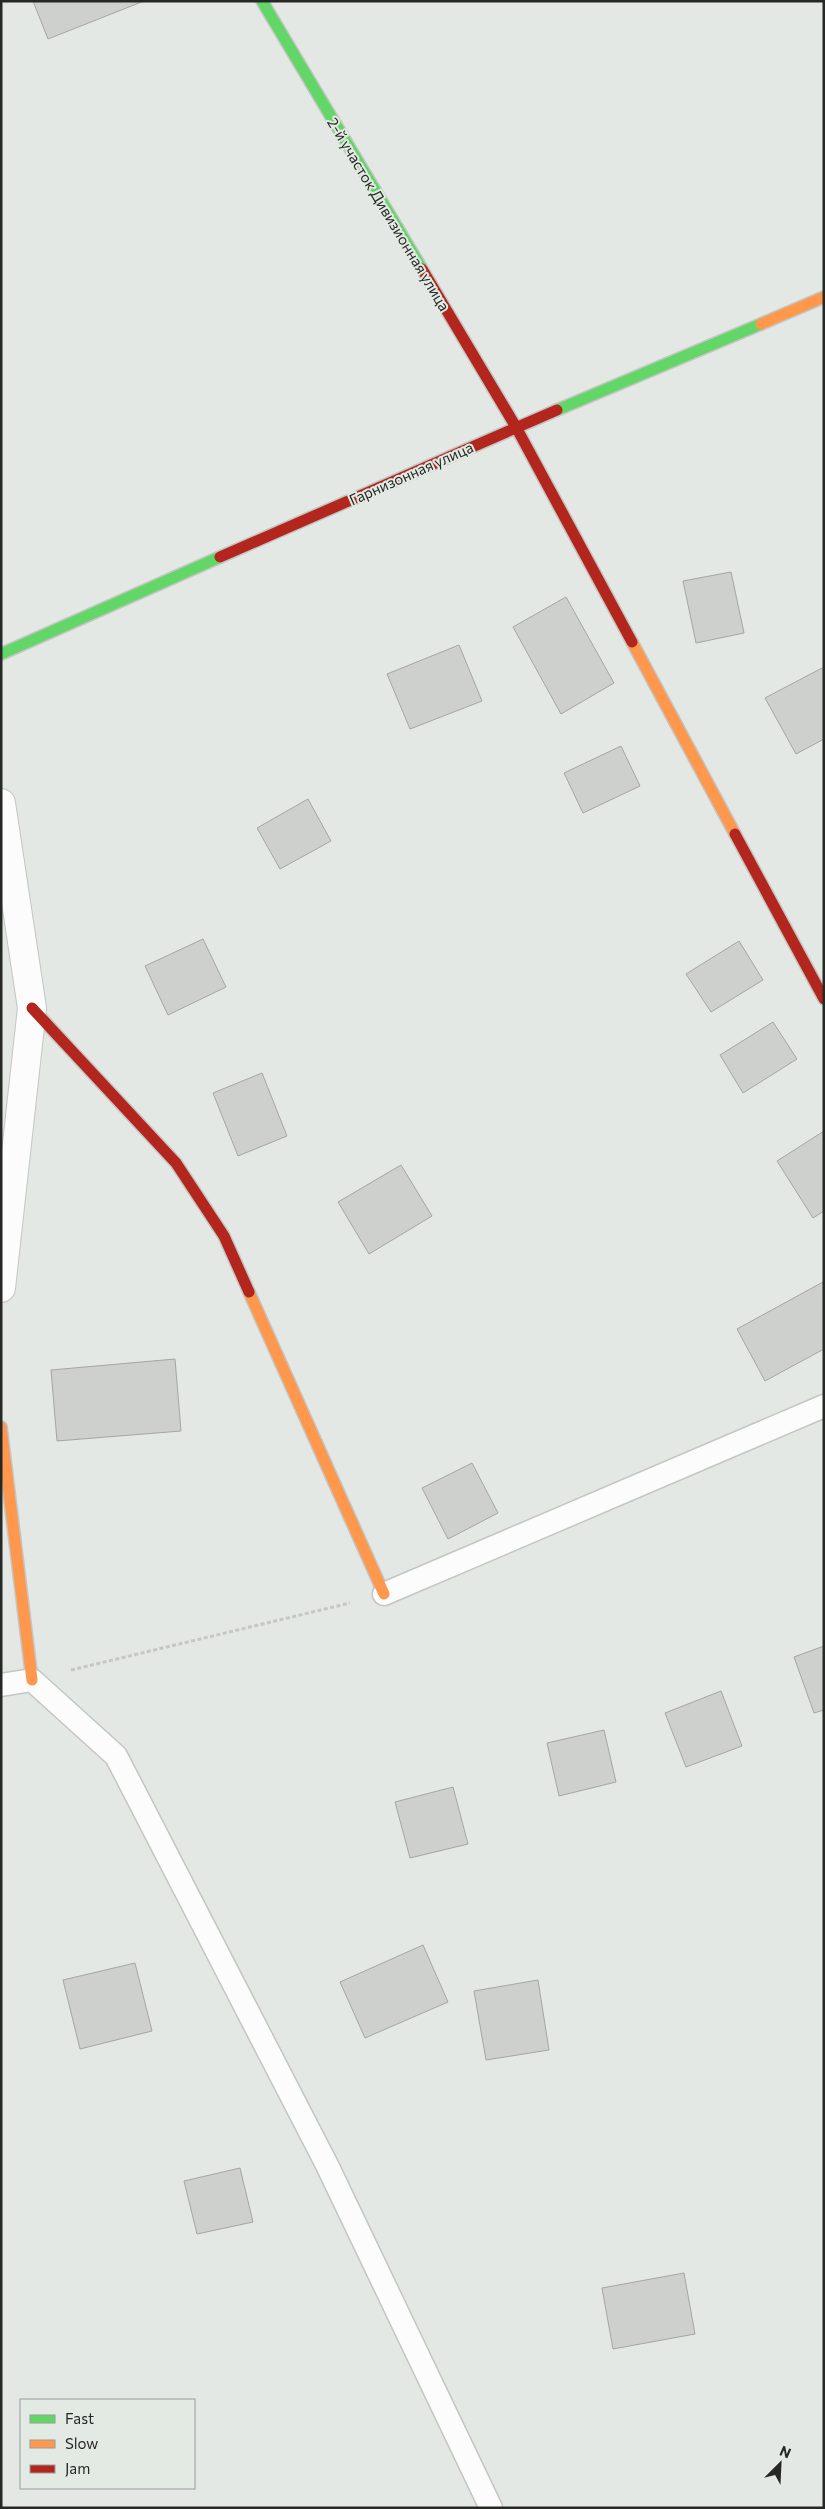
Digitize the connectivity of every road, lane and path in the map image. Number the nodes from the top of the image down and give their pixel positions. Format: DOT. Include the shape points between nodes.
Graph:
graph roads {
  1 [pos="262,1"];
  2 [pos="824,297"];
  3 [pos="516,427"];
  4 [pos="1,654"];
  5 [pos="1,803"];
  6 [pos="824,999"];
  7 [pos="32,1008"];
  8 [pos="1,1288"];
  9 [pos="824,1406"];
  10 [pos="1,1427"];
  11 [pos="384,1594"];
  12 [pos="32,1680"];
  13 [pos="1,1685"];
  14 [pos="491,2508"];
  1 -- 3 [label="street, 2-й участок Дивизионная улица"];
  2 -- 3 [label="street, Гарнизонная улица"];
  3 -- 4 [label="street, Гарнизонная улица"];
  3 -- 6 [label="street, 2-й участок Дивизионная улица"];
  5 -- 7 [label="street"];
  7 -- 8 [label="street"];
  7 -- 11 [label="street" via="176,1163 224,1236"];
  9 -- 11 [label="lane"];
  10 -- 12 [label="street"];
  11 -- 12 [label="path"];
  12 -- 13 [label="lane"];
  12 -- 14 [label="lane" via="116,1756 328,2165"];
}
